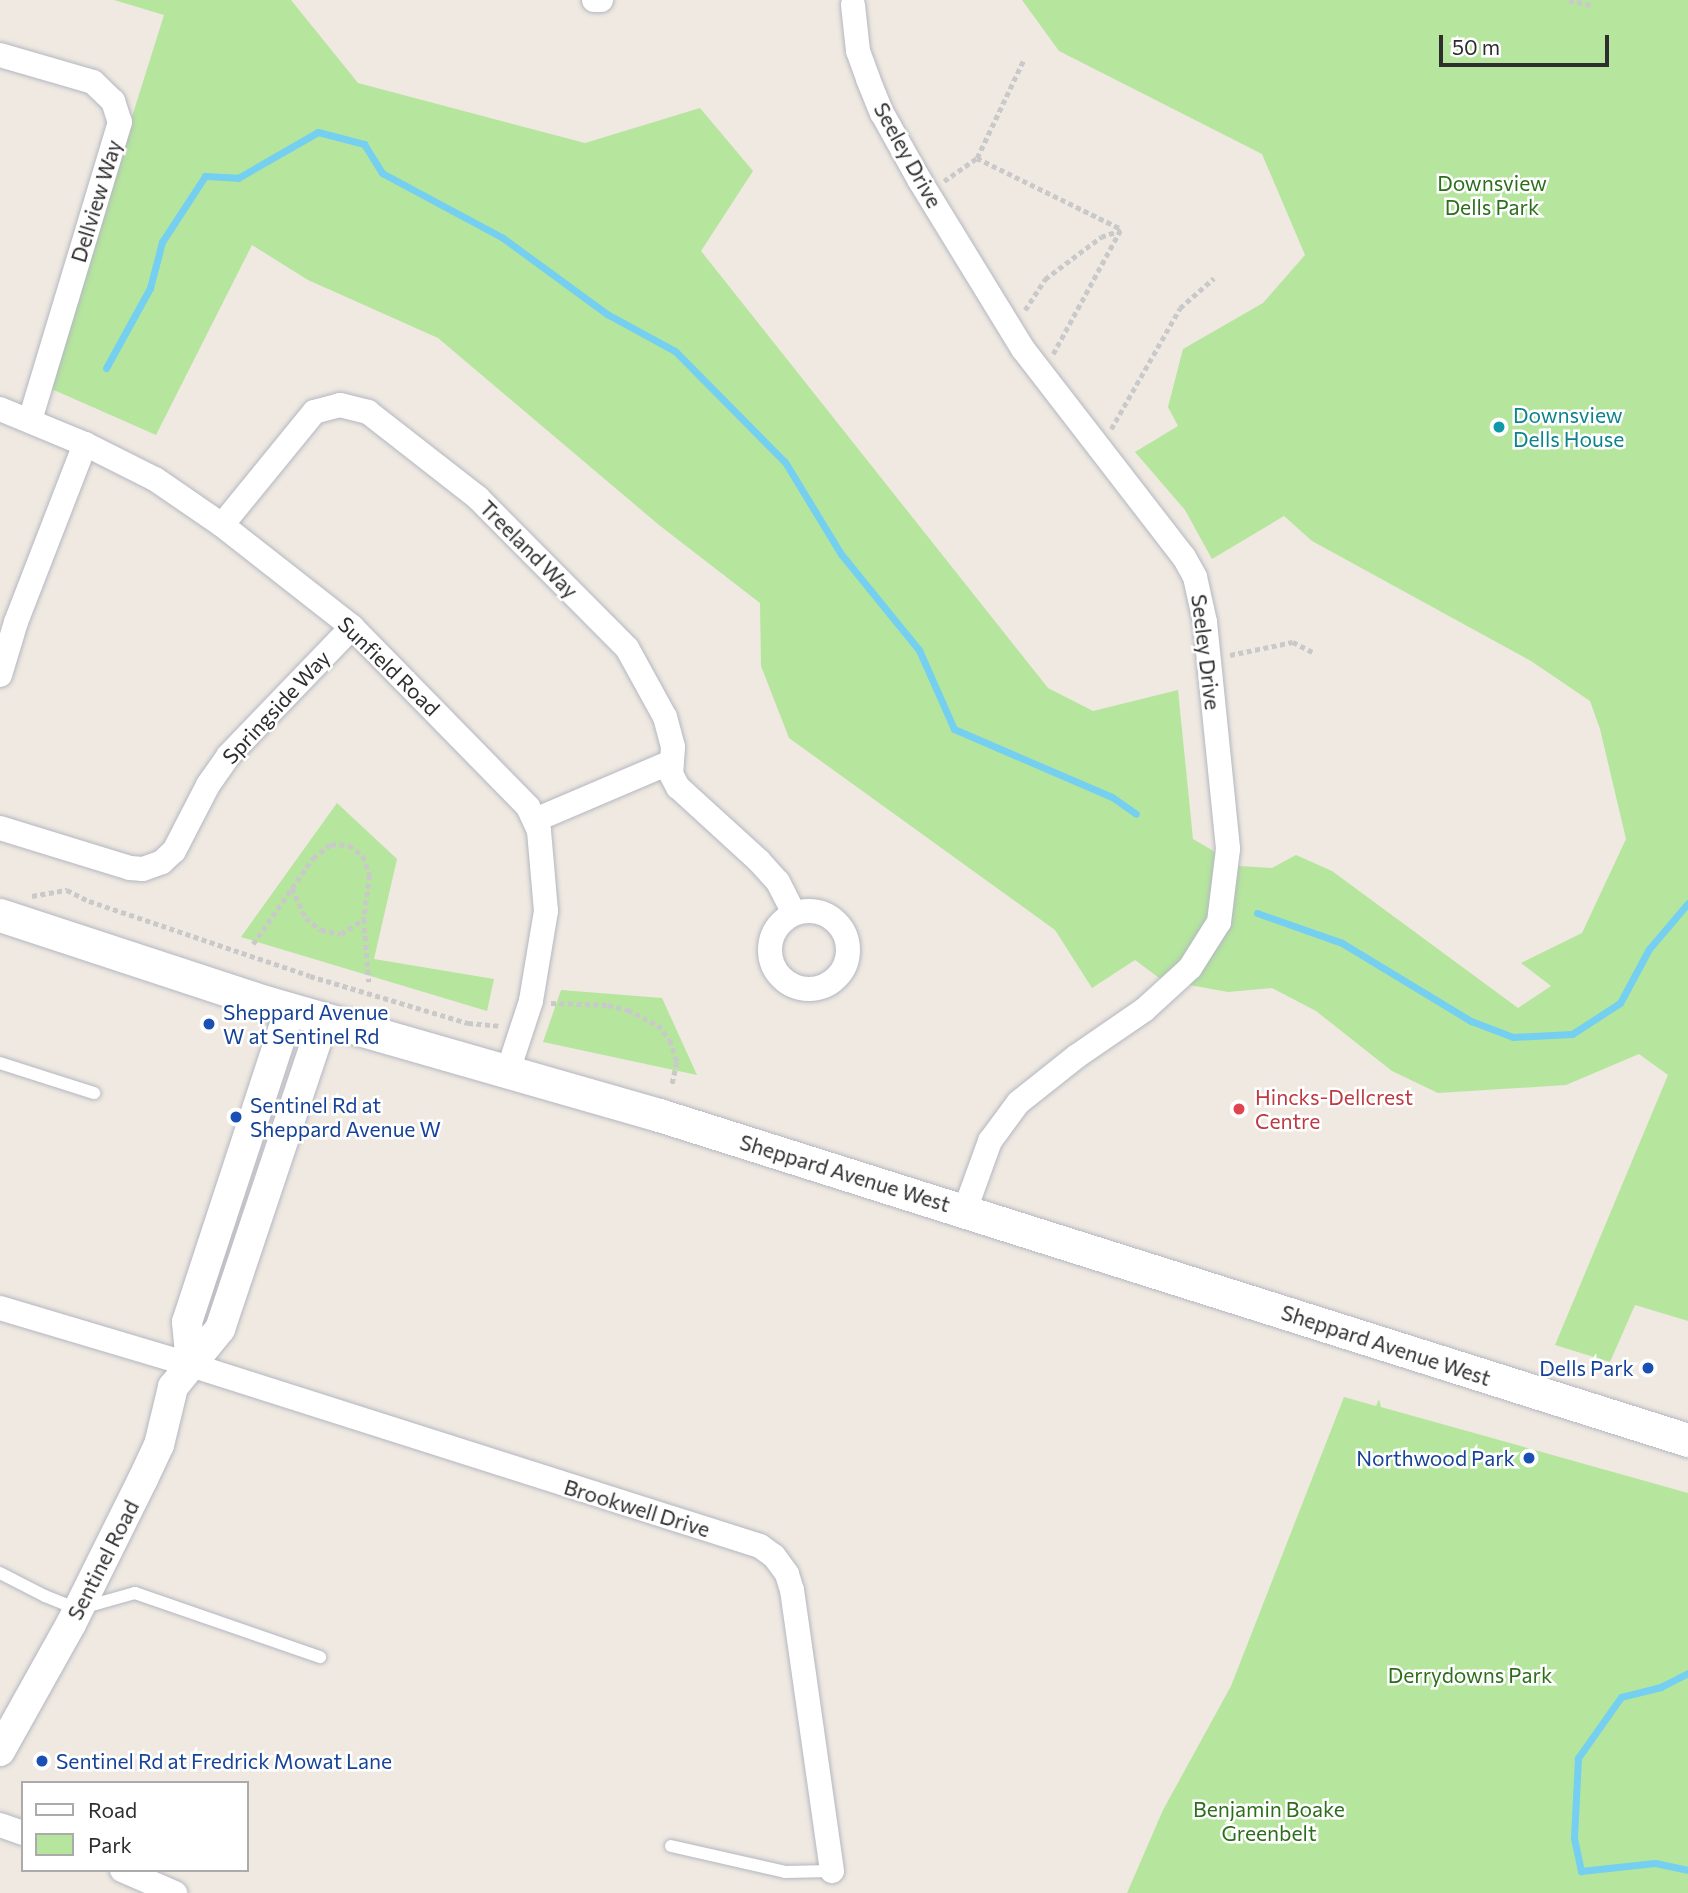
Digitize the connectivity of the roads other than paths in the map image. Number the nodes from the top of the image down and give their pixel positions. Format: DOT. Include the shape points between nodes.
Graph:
graph roads {
  1 [pos="594,0"];
  2 [pos="601,0"];
  3 [pos="853,5"];
  4 [pos="0,55"];
  5 [pos="0,409"];
  6 [pos="30,421"];
  7 [pos="85,444"];
  8 [pos="222,525"];
  9 [pos="352,627"];
  10 [pos="0,675"];
  11 [pos="671,762"];
  12 [pos="535,820"];
  13 [pos="0,828"];
  14 [pos="793,912"];
  15 [pos="0,915"];
  16 [pos="290,1009"];
  17 [pos="324,1019"];
  18 [pos="0,1063"];
  19 [pos="508,1071"];
  20 [pos="94,1093"];
  21 [pos="965,1210"];
  22 [pos="0,1308"];
  23 [pos="191,1365"];
  24 [pos="1688,1440"];
  25 [pos="0,1573"];
  26 [pos="79,1609"];
  27 [pos="320,1657"];
  28 [pos="0,1751"];
  29 [pos="0,1825"];
  30 [pos="21,1832"];
  31 [pos="671,1846"];
  32 [pos="832,1871"];
  33 [pos="127,1872"];
  34 [pos="175,1893"];
  1 -- 2 [label="street"];
  3 -- 21 [label="street, Seeley Drive" via="858,51 881,113 927,192 1042,375 1195,577 1205,622 1228,849 1219,922 1190,968 1018,1103 990,1141"];
  4 -- 6 [label="street, Dellview Way" via="93,82 113,101 120,122"];
  5 -- 6 [label="street, Sunfield Road"];
  6 -- 7 [label="street, Sunfield Road"];
  7 -- 8 [label="street, Sunfield Road" via="155,479"];
  7 -- 10 [label="street"];
  8 -- 9 [label="street, Sunfield Road"];
  8 -- 11 [label="street, Treeland Way" via="314,412 340,405 368,412 478,498 626,648 666,717 673,747"];
  9 -- 12 [label="street, Sunfield Road" via="468,743"];
  9 -- 13 [label="street, Springside Way" via="234,749 208,785 174,851 162,862 144,869 130,868"];
  11 -- 12 [label="street"];
  11 -- 14 [label="street, Treeland Way" via="678,788 759,861 778,883"];
  12 -- 19 [label="street, Sunfield Road" via="542,845 546,911 531,1001"];
  15 -- 16 [label="main road, Sheppard Avenue West"];
  16 -- 17 [label="main road, Sheppard Avenue West"];
  16 -- 23 [label="street" via="187,1322"];
  17 -- 19 [label="main road, Sheppard Avenue West"];
  17 -- 23 [label="street, Sentinel Road" via="220,1329"];
  18 -- 20 [label="lane"];
  19 -- 21 [label="main road, Sheppard Avenue West"];
  21 -- 24 [label="main road, Sheppard Avenue West"];
  22 -- 23 [label="street, Brookwell Drive"];
  23 -- 26 [label="street, Sentinel Road" via="173,1387 159,1444"];
  23 -- 32 [label="street, Brookwell Drive" via="737,1538 774,1556 792,1590"];
  25 -- 26 [label="lane"];
  26 -- 27 [label="lane" via="135,1593"];
  26 -- 28 [label="street, Sentinel Road"];
  29 -- 30 [label="street"];
  31 -- 32 [label="lane" via="785,1872"];
  33 -- 34 [label="street"];
}
